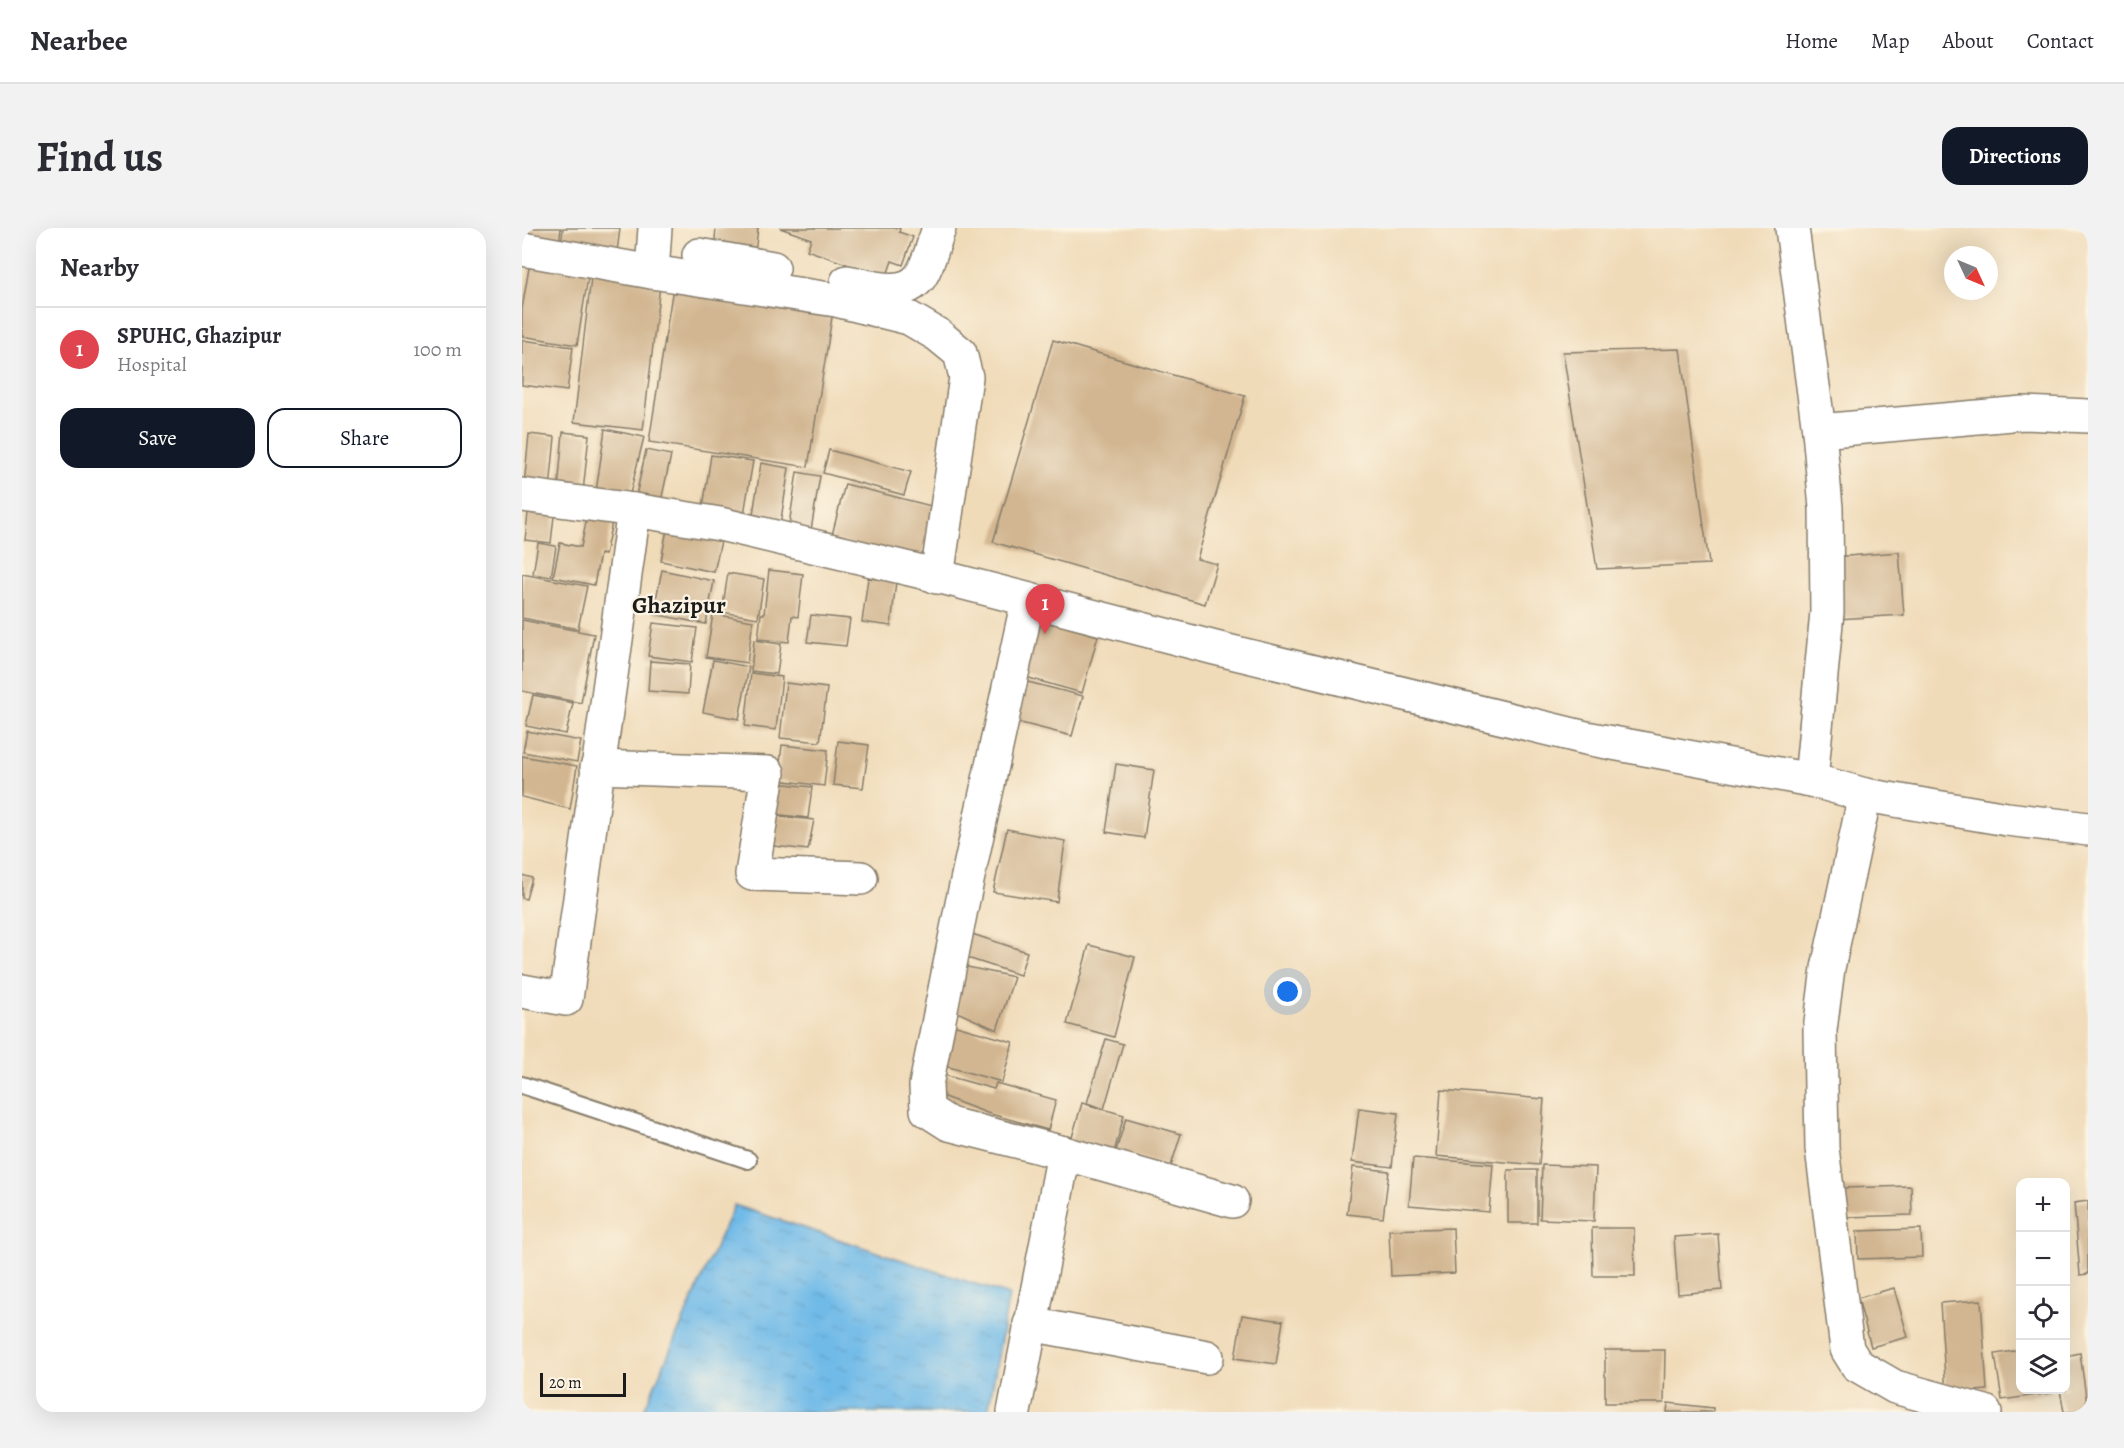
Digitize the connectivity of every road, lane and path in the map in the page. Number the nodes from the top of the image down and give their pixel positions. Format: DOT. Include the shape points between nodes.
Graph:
graph roads {
  1 [pos="655,228"];
  2 [pos="939,228"];
  3 [pos="1792,228"];
  4 [pos="522,249"];
  5 [pos="699,255"];
  6 [pos="652,272"];
  7 [pos="2088,416"];
  8 [pos="1819,431"];
  9 [pos="522,495"];
  10 [pos="634,510"];
  11 [pos="937,577"];
  12 [pos="1028,600"];
  13 [pos="597,767"];
  14 [pos="1811,780"];
  15 [pos="1865,795"];
  16 [pos="2088,829"];
  17 [pos="861,878"];
  18 [pos="522,991"];
  19 [pos="522,1085"];
  20 [pos="1064,1153"];
  21 [pos="748,1160"];
  22 [pos="1232,1201"];
  23 [pos="1030,1324"];
  24 [pos="1207,1357"];
  25 [pos="1014,1412"];
  26 [pos="1984,1412"];
  1 -- 6 [label="street"];
  2 -- 5 [label="street" via="921,277 909,287 890,290"];
  3 -- 8 [label="street"];
  4 -- 6 [label="street"];
  6 -- 11 [label="street" via="836,300 909,318 960,353 966,377"];
  7 -- 8 [label="street" via="2023,413"];
  8 -- 14 [label="street" via="1826,508 1827,612"];
  9 -- 10 [label="street"];
  10 -- 11 [label="street" via="720,524"];
  10 -- 13 [label="street"];
  11 -- 12 [label="street"];
  12 -- 14 [label="street" via="1586,738"];
  12 -- 20 [label="street" via="926,1085 927,1110 950,1124"];
  13 -- 17 [label="street" via="768,773 752,873"];
  13 -- 18 [label="street" via="566,999"];
  14 -- 15 [label="street"];
  15 -- 16 [label="street"];
  15 -- 26 [label="street" via="1827,968 1820,1030 1822,1148 1847,1349 1857,1365 1894,1387"];
  19 -- 21 [label="lane"];
  20 -- 22 [label="street"];
  20 -- 23 [label="street"];
  23 -- 24 [label="street"];
  23 -- 25 [label="street"];
}
